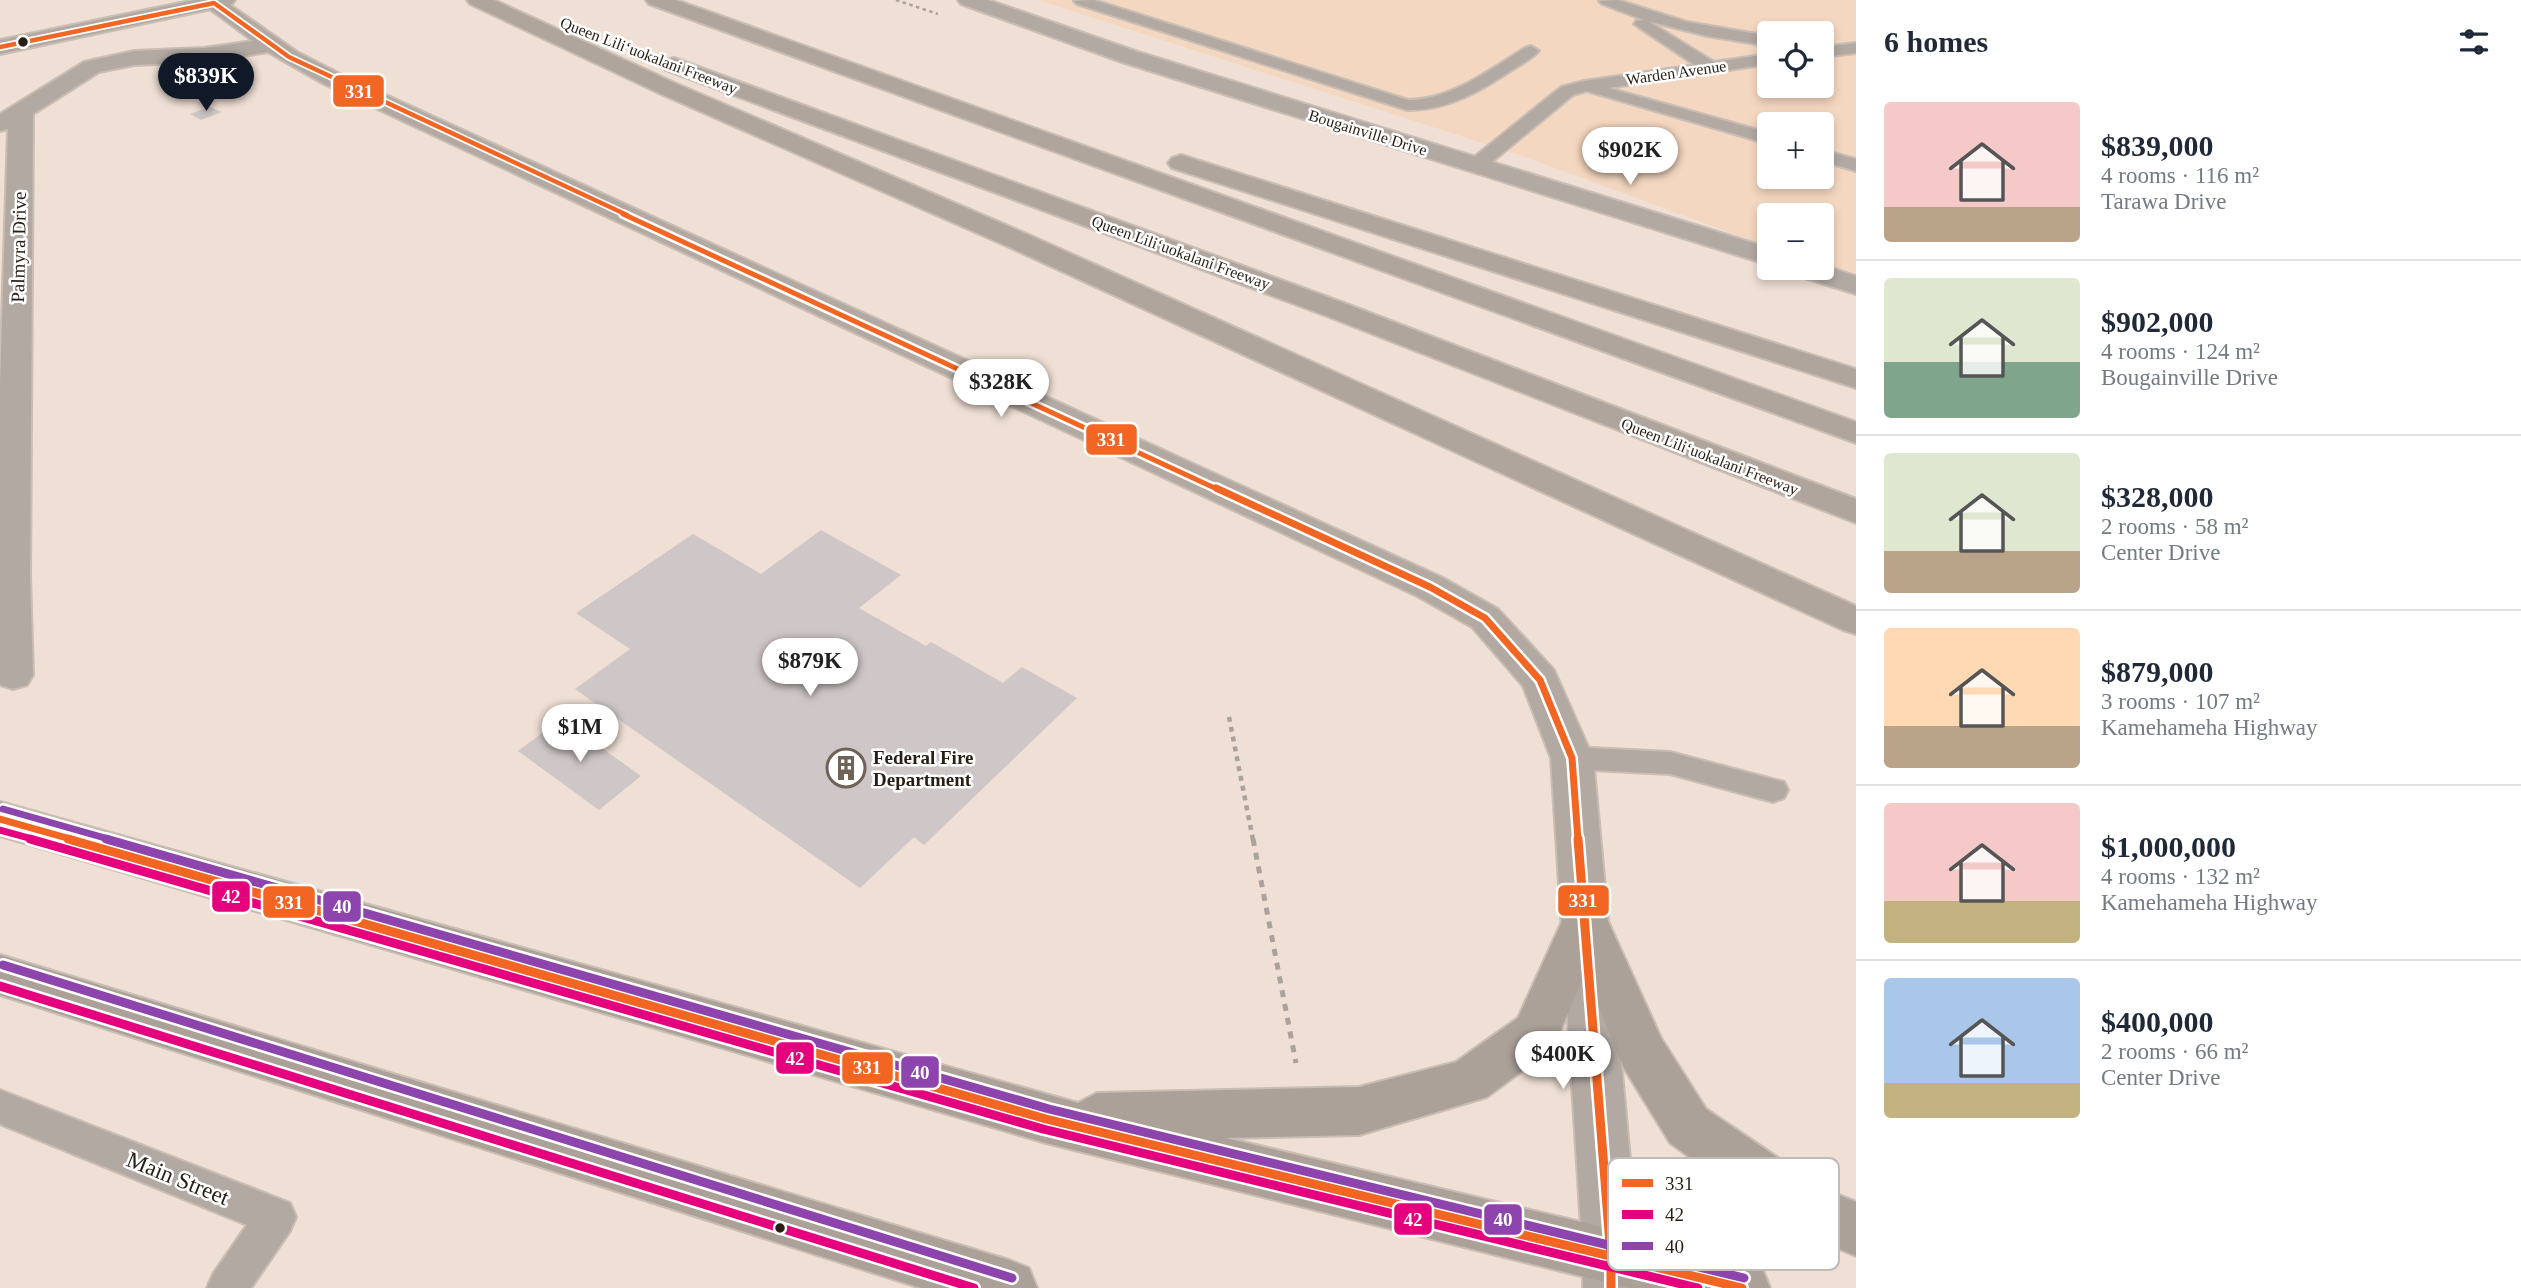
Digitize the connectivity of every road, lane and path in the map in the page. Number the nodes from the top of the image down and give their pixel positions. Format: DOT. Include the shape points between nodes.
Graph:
graph roads {
  1 [pos="477,0"];
  2 [pos="502,0"];
  3 [pos="656,0"];
  4 [pos="670,0"];
  5 [pos="1085,0"];
  6 [pos="219,1"];
  7 [pos="1605,1"];
  8 [pos="982,2"];
  9 [pos="1757,40"];
  10 [pos="272,45"];
  11 [pos="0,47"];
  12 [pos="1856,48"];
  13 [pos="1834,50"];
  14 [pos="1531,51"];
  15 [pos="1757,61"];
  16 [pos="1710,67"];
  17 [pos="1584,86"];
  18 [pos="10,118"];
  19 [pos="1757,136"];
  20 [pos="1834,159"];
  21 [pos="1475,166"];
  22 [pos="1856,166"];
  23 [pos="1757,253"];
  24 [pos="1834,278"];
  25 [pos="1856,285"];
  26 [pos="1856,379"];
  27 [pos="1856,433"];
  28 [pos="1856,512"];
  29 [pos="6,576"];
  30 [pos="1856,621"];
  31 [pos="13,675"];
  32 [pos="1229,717"];
  33 [pos="1572,758"];
  34 [pos="1773,790"];
  35 [pos="0,819"];
  36 [pos="1585,919"];
  37 [pos="0,975"];
  38 [pos="1297,1067"];
  39 [pos="0,1107"];
  40 [pos="1046,1119"];
  41 [pos="1734,1158"];
  42 [pos="1839,1222"];
  43 [pos="1856,1229"];
  44 [pos="1608,1232"];
  45 [pos="1611,1273"];
  46 [pos="227,1288"];
  47 [pos="1009,1288"];
  48 [pos="1742,1288"];
  1 -- 30 [label="highway"];
  2 -- 28 [label="highway, Queen Liliʻuokalani Freeway" via="1334,309"];
  3 -- 27 [label="highway"];
  4 -- 26 [label="highway"];
  5 -- 14 [label="lane" via="1421,107 1439,104"];
  6 -- 10 [label="street"];
  6 -- 11 [label="street"];
  7 -- 9 [label="lane" via="1646,18"];
  7 -- 16 [label="lane"];
  8 -- 21 [label="street, Bougainville Drive" via="1130,57"];
  10 -- 18 [label="street" via="113,61 92,67"];
  10 -- 33 [label="street" via="332,79 1441,593 1485,618 1540,680"];
  12 -- 13 [label="lane"];
  15 -- 16 [label="lane, Warden Avenue"];
  16 -- 17 [label="lane, Warden Avenue"];
  17 -- 19 [label="lane"];
  17 -- 21 [label="lane, Warden Avenue" via="1567,90"];
  18 -- 29 [label="street, Palmyra Drive"];
  20 -- 22 [label="lane"];
  21 -- 23 [label="street, Bougainville Drive"];
  24 -- 25 [label="street"];
  29 -- 31 [label="street, Palmyra Drive"];
  32 -- 38 [label="path"];
  33 -- 34 [label="lane" via="1670,763"];
  33 -- 36 [label="street"];
  35 -- 40 [label="main road"];
  36 -- 40 [label="main road" via="1536,1032 1469,1081 1359,1111"];
  36 -- 41 [label="main road" via="1642,1052 1688,1126"];
  36 -- 44 [label="street"];
  37 -- 47 [label="main road"];
  39 -- 46 [label="lane, Main Street" via="276,1217"];
  40 -- 45 [label="main road"];
  42 -- 43 [label="main road"];
  45 -- 48 [label="main road"];
}
